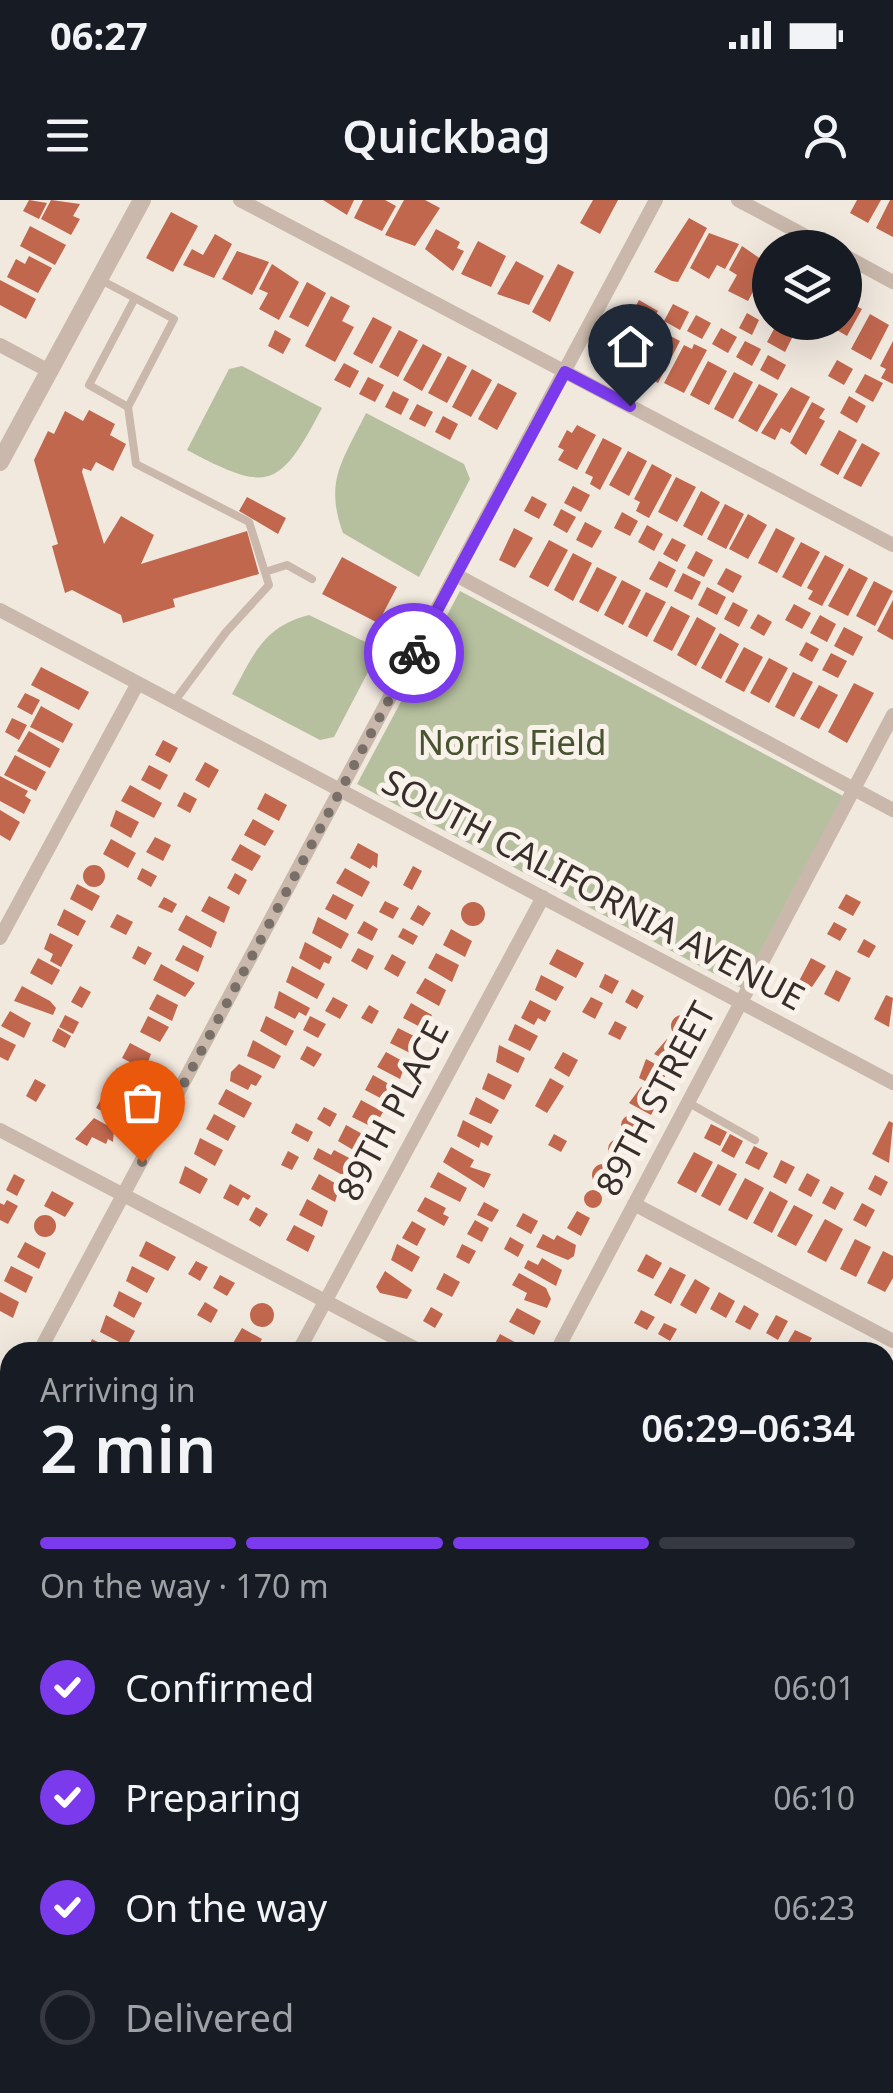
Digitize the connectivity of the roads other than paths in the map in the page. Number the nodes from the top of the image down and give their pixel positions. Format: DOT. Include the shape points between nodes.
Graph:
graph roads {
  1 [pos="142,200"];
  2 [pos="240,200"];
  3 [pos="656,200"];
  4 [pos="738,200"];
  5 [pos="794,230"];
  6 [pos="862,265"];
  7 [pos="99,280"];
  8 [pos="893,282"];
  9 [pos="135,298"];
  10 [pos="0,346"];
  11 [pos="49,371"];
  12 [pos="565,372"];
  13 [pos="128,407"];
  14 [pos="0,462"];
  15 [pos="893,545"];
  16 [pos="264,572"];
  17 [pos="456,575"];
  18 [pos="312,579"];
  19 [pos="0,610"];
  20 [pos="138,683"];
  21 [pos="174,702"];
  22 [pos="893,716"];
  23 [pos="854,789"];
  24 [pos="340,790"];
  25 [pos="893,810"];
  26 [pos="542,897"];
  27 [pos="0,938"];
  28 [pos="741,1002"];
  29 [pos="893,1082"];
  30 [pos="688,1102"];
  31 [pos="0,1130"];
  32 [pos="754,1140"];
  33 [pos="124,1195"];
  34 [pos="634,1204"];
  35 [pos="325,1301"];
  36 [pos="893,1341"];
  37 [pos="44,1342"];
  38 [pos="303,1342"];
  39 [pos="403,1342"];
  40 [pos="561,1342"];
  1 -- 7 [label="street"];
  2 -- 12 [label="street"];
  3 -- 12 [label="street"];
  4 -- 5 [label="street"];
  6 -- 8 [label="street"];
  7 -- 9 [label="lane"];
  7 -- 11 [label="street"];
  9 -- 13 [label="lane" via="90,385"];
  9 -- 13 [label="lane" via="174,319"];
  10 -- 11 [label="street"];
  11 -- 14 [label="street"];
  12 -- 15 [label="street"];
  12 -- 17 [label="street"];
  13 -- 16 [label="lane" via="136,464 249,522"];
  16 -- 18 [label="lane" via="287,565"];
  16 -- 21 [label="lane" via="269,585"];
  17 -- 23 [label="street"];
  17 -- 24 [label="street"];
  19 -- 20 [label="street, SOUTH CALIFORNIA AVENUE"];
  20 -- 21 [label="street, SOUTH CALIFORNIA AVENUE"];
  20 -- 27 [label="street"];
  21 -- 24 [label="street, SOUTH CALIFORNIA AVENUE"];
  22 -- 23 [label="street, 89TH STREET"];
  23 -- 25 [label="street"];
  23 -- 28 [label="street, 89TH STREET"];
  24 -- 26 [label="street, SOUTH CALIFORNIA AVENUE"];
  24 -- 33 [label="street"];
  26 -- 28 [label="street, SOUTH CALIFORNIA AVENUE"];
  26 -- 35 [label="street, 89TH PLACE"];
  28 -- 29 [label="street, SOUTH CALIFORNIA AVENUE"];
  28 -- 30 [label="street, 89TH STREET"];
  30 -- 32 [label="lane"];
  30 -- 34 [label="street, 89TH STREET"];
  31 -- 33 [label="street"];
  33 -- 35 [label="street"];
  33 -- 37 [label="street"];
  34 -- 36 [label="street"];
  34 -- 40 [label="street, 89TH STREET"];
  35 -- 38 [label="street, 89TH PLACE"];
  35 -- 39 [label="street"];
}
